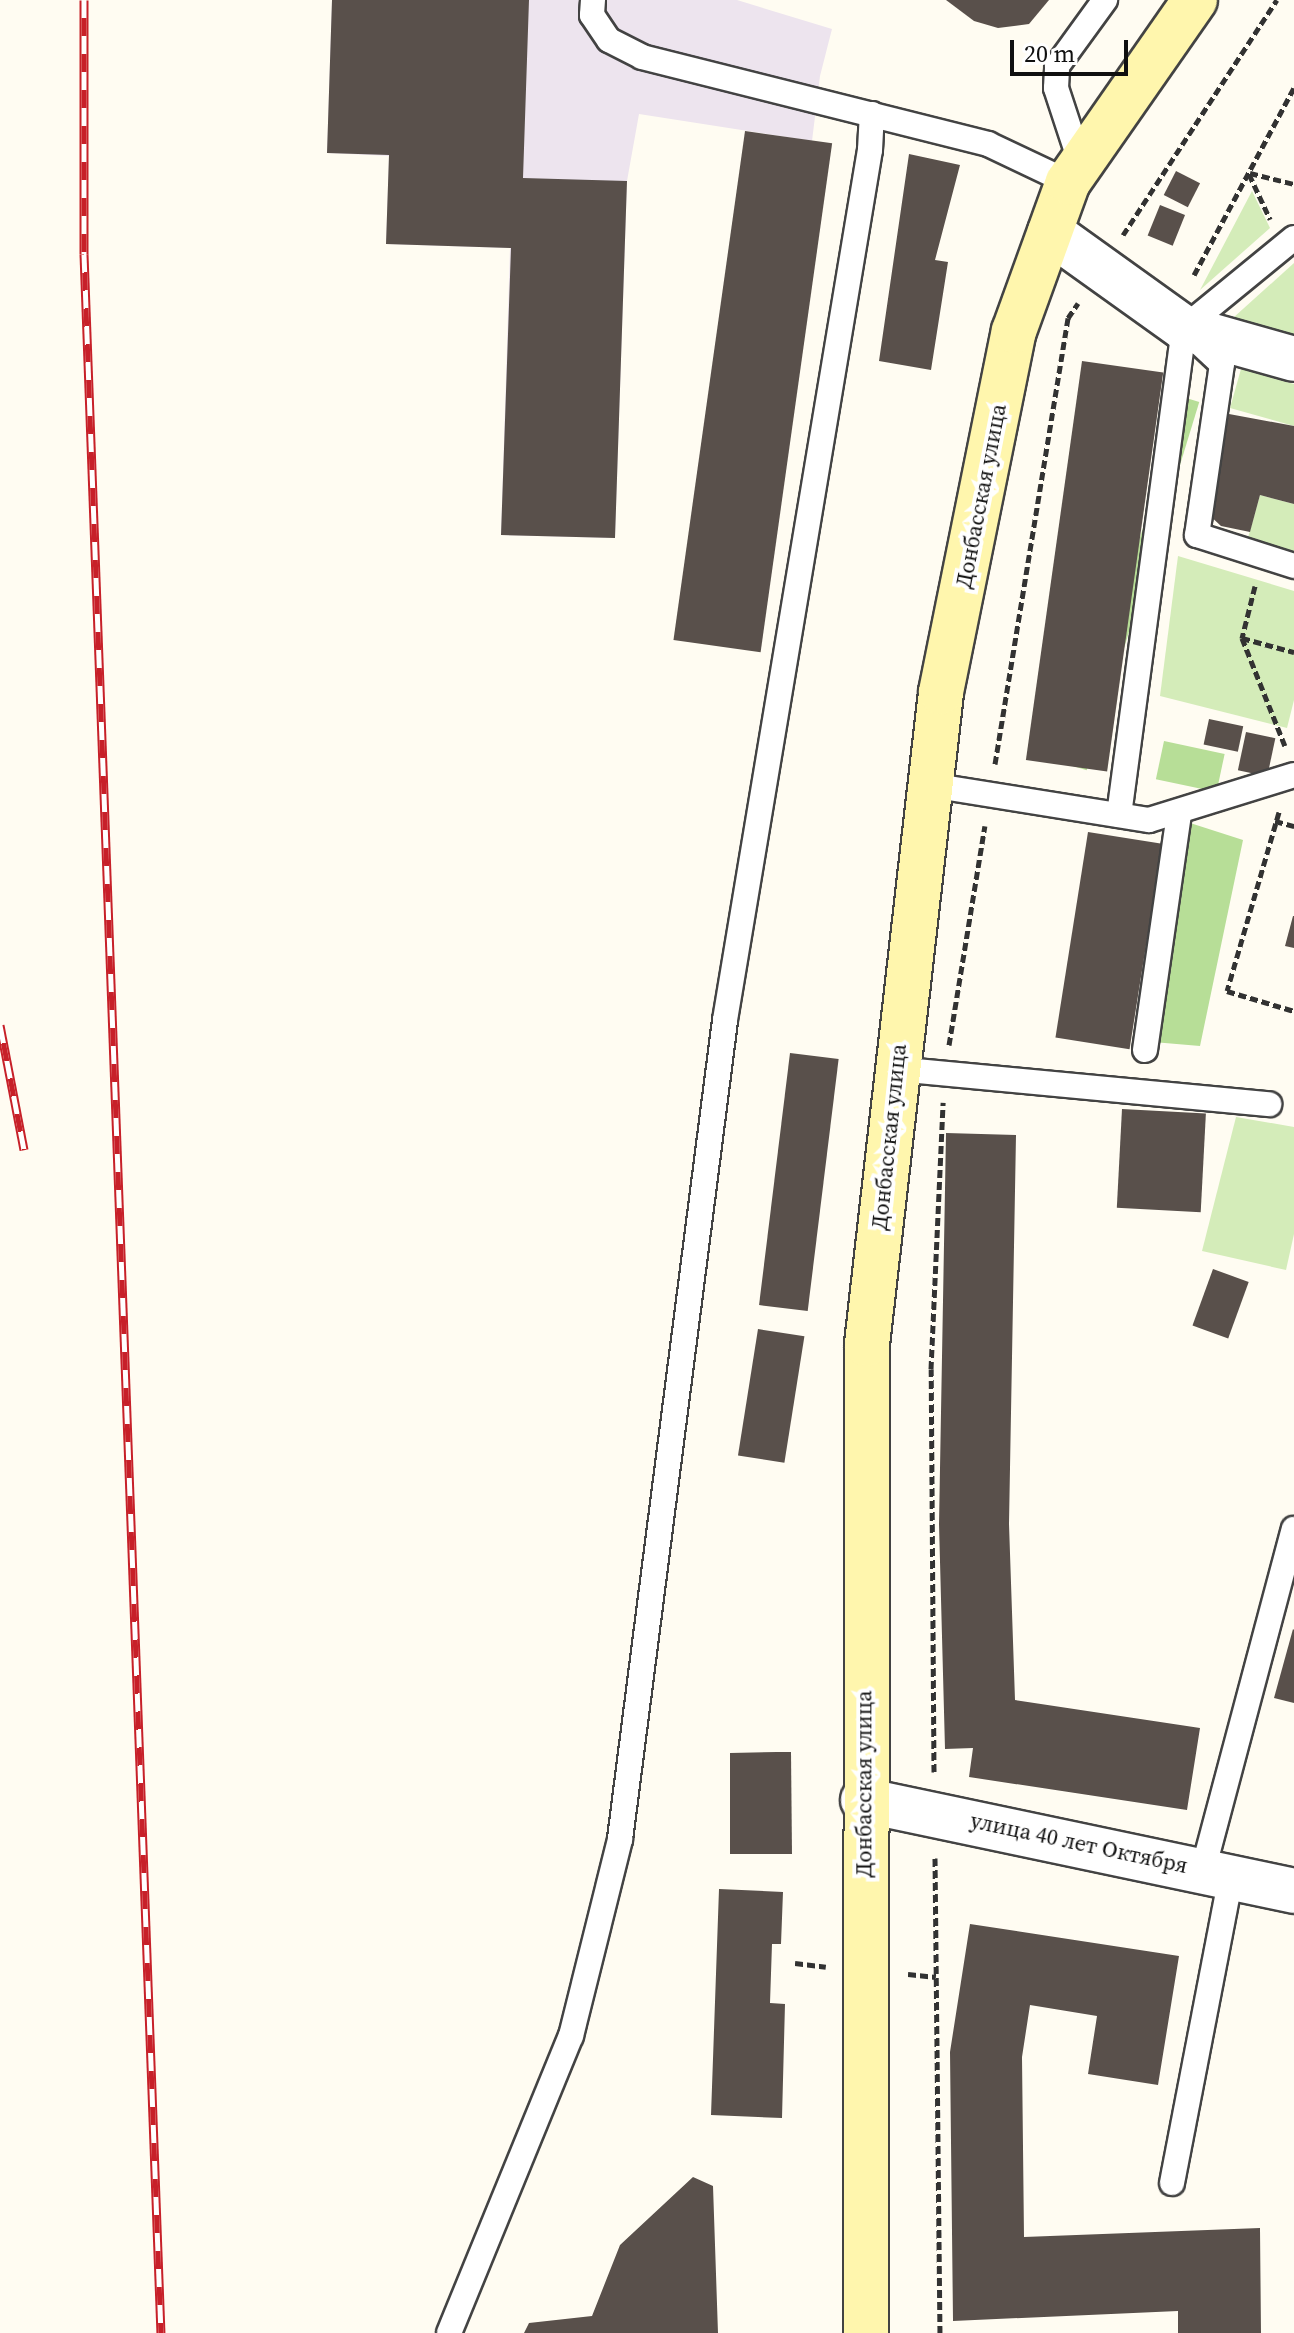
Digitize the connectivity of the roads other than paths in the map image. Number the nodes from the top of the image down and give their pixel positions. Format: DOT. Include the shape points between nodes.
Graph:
graph roads {
  1 [pos="593,0"];
  2 [pos="1105,0"];
  3 [pos="1195,0"];
  4 [pos="872,114"];
  5 [pos="1074,173"];
  6 [pos="1050,232"];
  7 [pos="1288,242"];
  8 [pos="1177,323"];
  9 [pos="1294,359"];
  10 [pos="1294,566"];
  11 [pos="1291,765"];
  12 [pos="930,785"];
  13 [pos="1179,813"];
  14 [pos="1119,815"];
  15 [pos="1145,1050"];
  16 [pos="896,1069"];
  17 [pos="1269,1104"];
  18 [pos="1294,1529"];
  19 [pos="863,1800"];
  20 [pos="1217,1873"];
  21 [pos="1294,1891"];
  22 [pos="1172,2183"];
  23 [pos="449,2333"];
  24 [pos="866,2333"];
  1 -- 4 [label="lane" via="592,15 609,40 642,57"];
  2 -- 5 [label="lane" via="1057,66 1056,88"];
  3 -- 5 [label="street, Донбасская улица"];
  4 -- 5 [label="lane"];
  4 -- 23 [label="lane" via="725,1020 620,1839 571,2036"];
  5 -- 6 [label="street, Донбасская улица"];
  6 -- 8 [label="street"];
  6 -- 12 [label="street, Донбасская улица" via="1014,331 941,692"];
  7 -- 8 [label="lane"];
  8 -- 9 [label="street"];
  8 -- 10 [label="lane" via="1222,364 1197,535"];
  8 -- 14 [label="lane"];
  11 -- 13 [label="lane"];
  12 -- 14 [label="lane"];
  12 -- 16 [label="street, Донбасская улица"];
  13 -- 14 [label="lane" via="1149,820"];
  13 -- 15 [label="lane"];
  16 -- 17 [label="lane"];
  16 -- 19 [label="street, Донбасская улица" via="867,1344"];
  18 -- 20 [label="lane"];
  19 -- 20 [label="street, улица 40 лет Октября"];
  19 -- 24 [label="street, Донбасская улица"];
  20 -- 21 [label="street, улица 40 лет Октября"];
  20 -- 22 [label="lane"];
}
